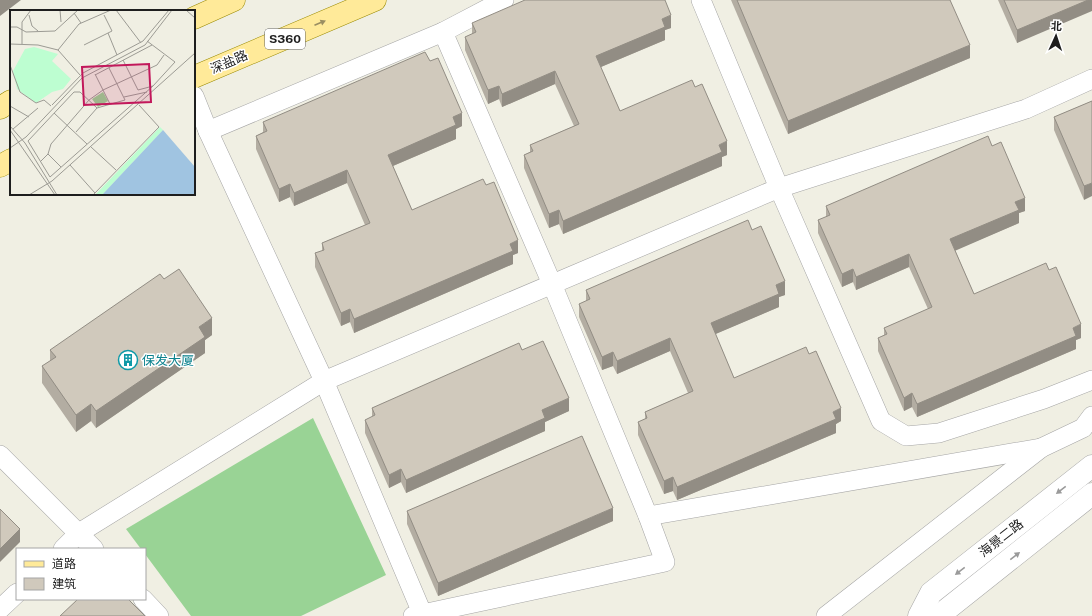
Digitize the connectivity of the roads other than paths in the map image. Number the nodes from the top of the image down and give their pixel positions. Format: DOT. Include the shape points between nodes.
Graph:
graph roads {
  1 [pos="234,0"];
  2 [pos="375,0"];
  3 [pos="504,0"];
  4 [pos="701,0"];
  5 [pos="195,18"];
  6 [pos="443,32"];
  7 [pos="195,77"];
  8 [pos="1092,79"];
  9 [pos="195,98"];
  10 [pos="10,102"];
  11 [pos="0,108"];
  12 [pos="208,131"];
  13 [pos="10,161"];
  14 [pos="0,166"];
  15 [pos="779,188"];
  16 [pos="552,284"];
  17 [pos="1092,380"];
  18 [pos="324,381"];
  19 [pos="1092,416"];
  20 [pos="1042,448"];
  21 [pos="0,455"];
  22 [pos="1092,466"];
  23 [pos="1092,494"];
  24 [pos="648,516"];
  25 [pos="79,534"];
  26 [pos="63,548"];
  27 [pos="93,548"];
  28 [pos="16,594"];
  29 [pos="144,600"];
  30 [pos="0,609"];
  31 [pos="417,615"];
  32 [pos="159,616"];
  33 [pos="826,616"];
  34 [pos="919,616"];
  35 [pos="942,616"];
  1 -- 5 [label="main road"];
  7 -- 2 [label="main road, 深盐路 / S360, one-way"];
  3 -- 6 [label="street"];
  4 -- 15 [label="street"];
  6 -- 12 [label="street"];
  6 -- 16 [label="street"];
  8 -- 15 [label="street" via="1026,109"];
  9 -- 12 [label="street"];
  10 -- 11 [label="main road"];
  12 -- 18 [label="street"];
  13 -- 14 [label="main road"];
  15 -- 16 [label="street"];
  15 -- 17 [label="street" via="881,421 906,436 939,433 1044,399"];
  16 -- 18 [label="street"];
  16 -- 24 [label="street"];
  18 -- 25 [label="street"];
  18 -- 31 [label="street"];
  19 -- 20 [label="street" via="1083,428"];
  20 -- 24 [label="street"];
  20 -- 33 [label="street"];
  21 -- 25 [label="street"];
  22 -- 34 [label="street, 海景二路, one-way" via="931,594"];
  35 -- 23 [label="street, 海景二路, one-way" via="946,610"];
  24 -- 31 [label="street" via="665,562"];
  25 -- 26 [label="street"];
  25 -- 27 [label="street"];
  28 -- 30 [label="street"];
  29 -- 32 [label="street"];
}
